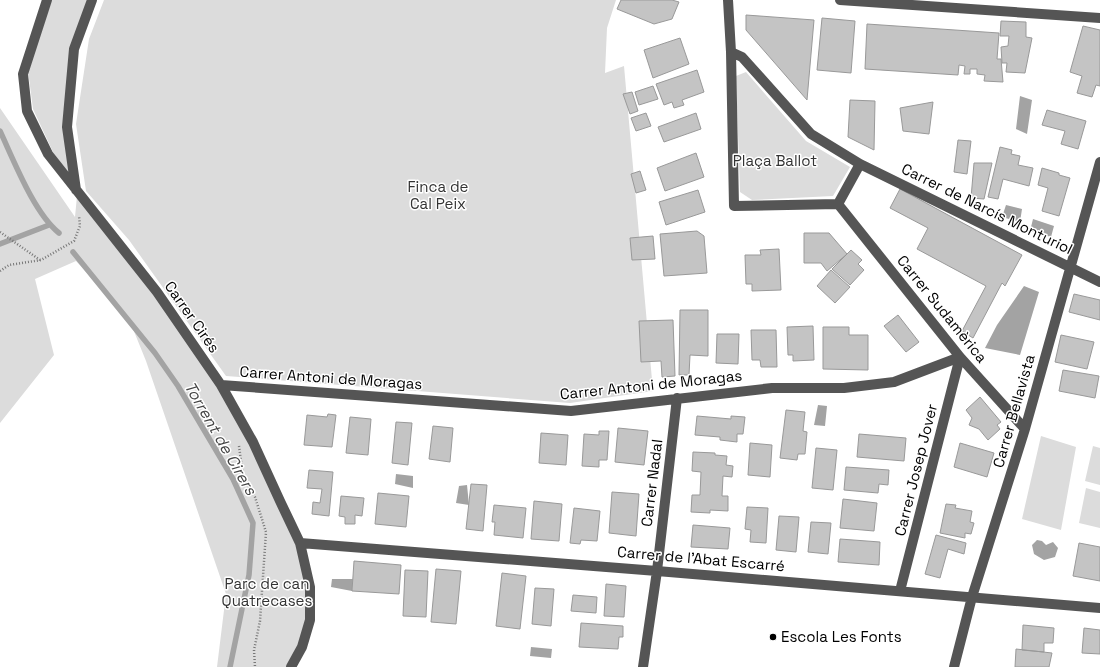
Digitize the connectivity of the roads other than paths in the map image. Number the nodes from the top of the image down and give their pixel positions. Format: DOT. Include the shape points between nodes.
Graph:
graph roads {
  1 [pos="47,0"];
  2 [pos="92,0"];
  3 [pos="728,0"];
  4 [pos="840,0"];
  5 [pos="886,1"];
  6 [pos="1100,18"];
  7 [pos="731,52"];
  8 [pos="1100,162"];
  9 [pos="860,164"];
  10 [pos="76,192"];
  11 [pos="838,204"];
  12 [pos="1070,266"];
  13 [pos="1100,282"];
  14 [pos="960,357"];
  15 [pos="221,385"];
  16 [pos="677,398"];
  17 [pos="1025,429"];
  18 [pos="300,543"];
  19 [pos="657,571"];
  20 [pos="900,591"];
  21 [pos="972,597"];
  22 [pos="1100,608"];
  23 [pos="291,667"];
  24 [pos="643,667"];
  25 [pos="954,667"];
  1 -- 10 [label="street, Carrer Cirés" via="24,74 28,111 48,154"];
  2 -- 10 [label="street" via="74,49 67,127"];
  3 -- 7 [label="street"];
  4 -- 5 [label="street"];
  5 -- 6 [label="street"];
  7 -- 9 [label="street" via="742,56 811,134"];
  7 -- 11 [label="street" via="734,206"];
  8 -- 12 [label="street, Carrer Bellavista"];
  9 -- 11 [label="street"];
  9 -- 12 [label="street, Carrer de Narcís Monturiol"];
  10 -- 15 [label="street, Carrer Cirés" via="116,237"];
  11 -- 14 [label="street, Carrer Sudamèrica"];
  12 -- 13 [label="street, Carrer de Narcís Monturiol"];
  12 -- 17 [label="street, Carrer Bellavista"];
  14 -- 16 [label="street, Carrer Antoni de Moragas" via="894,382 844,388 772,388"];
  14 -- 17 [label="street, Carrer Sudamèrica"];
  14 -- 20 [label="street, Carrer Josep Jover"];
  15 -- 16 [label="street, Carrer Antoni de Moragas" via="571,411"];
  15 -- 18 [label="street, Carrer Cirés" via="252,442"];
  16 -- 19 [label="street, Carrer Nadal"];
  17 -- 21 [label="street, Carrer Bellavista"];
  18 -- 19 [label="street, Carrer de l'Abat Escarré"];
  18 -- 23 [label="street, Carrer Cirés" via="310,588 310,620 302,647"];
  19 -- 20 [label="street, Carrer de l'Abat Escarré"];
  19 -- 24 [label="street, Carrer Nadal"];
  20 -- 21 [label="street, Carrer de l'Abat Escarré"];
  21 -- 22 [label="street, Carrer de l'Abat Escarré"];
  21 -- 25 [label="street, Carrer Bellavista"];
}
